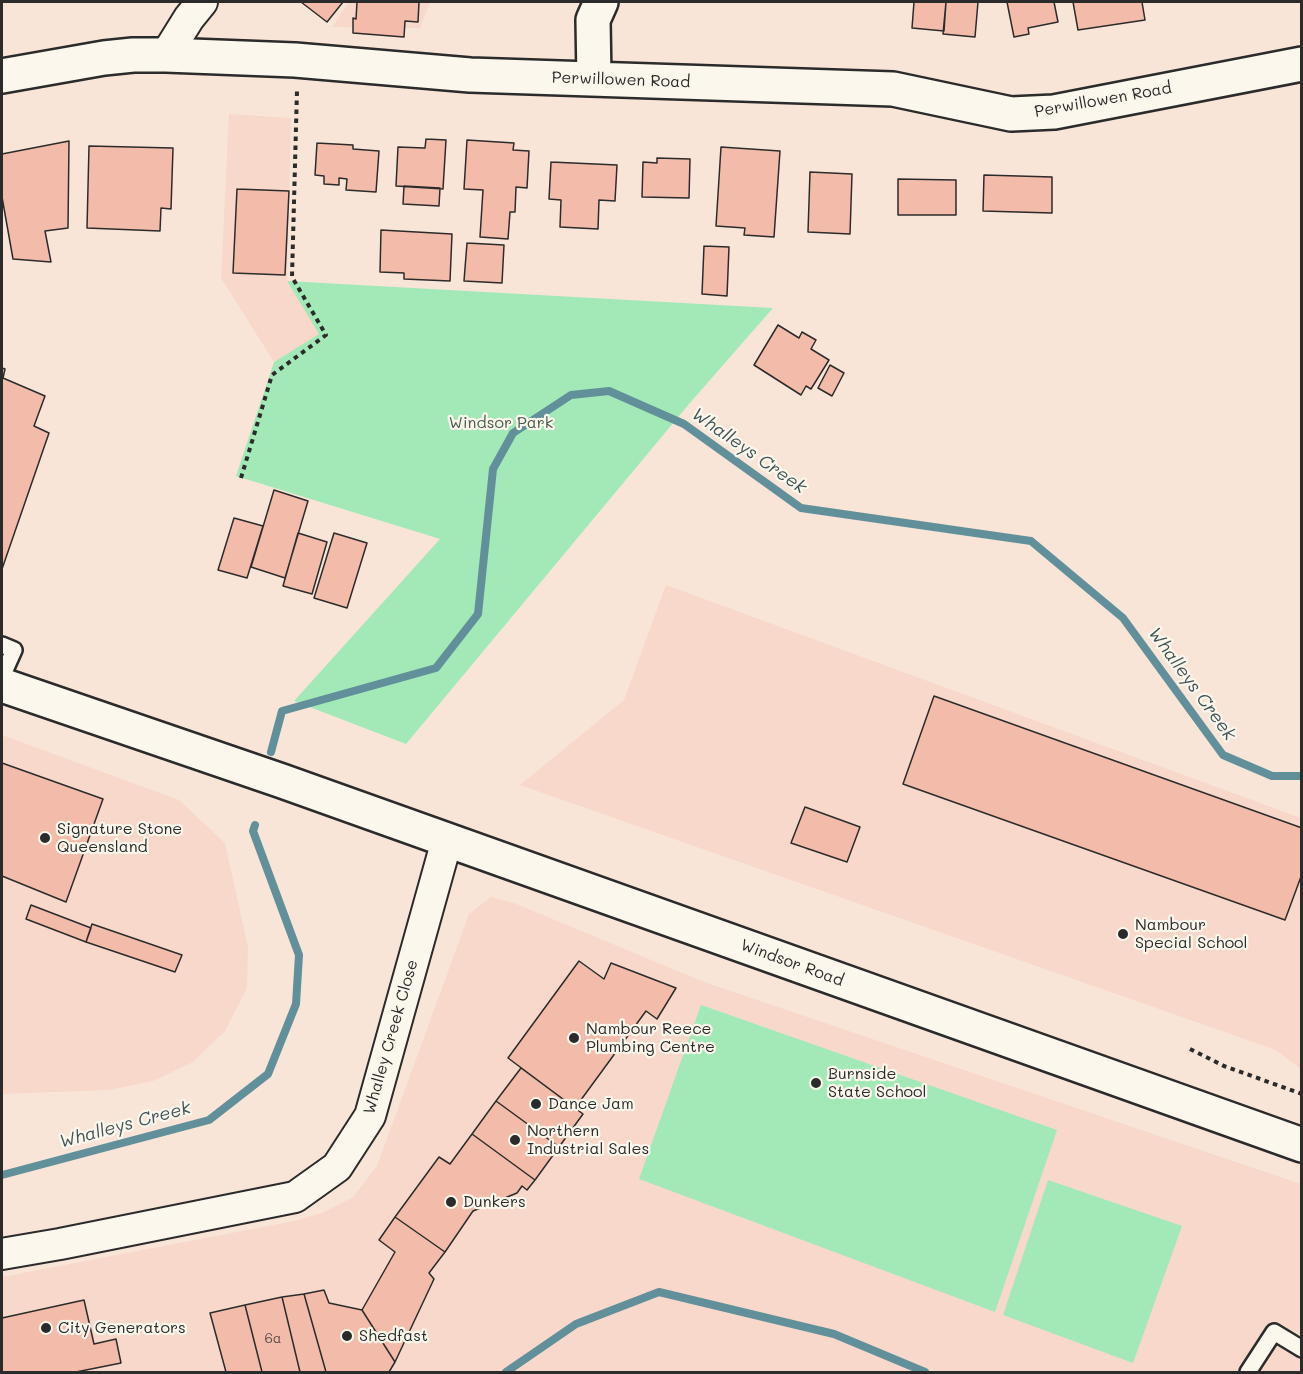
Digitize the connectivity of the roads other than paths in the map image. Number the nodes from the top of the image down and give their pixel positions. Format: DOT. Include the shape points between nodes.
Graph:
graph roads {
  1 [pos="202,2"];
  2 [pos="601,2"];
  3 [pos="1302,50"];
  4 [pos="166,55"];
  5 [pos="1302,64"];
  6 [pos="2,76"];
  7 [pos="1236,78"];
  8 [pos="594,80"];
  9 [pos="8,647"];
  10 [pos="2,677"];
  11 [pos="2,685"];
  12 [pos="447,840"];
  13 [pos="1302,1145"];
  14 [pos="2,1254"];
  15 [pos="1302,1349"];
  16 [pos="1248,1372"];
  1 -- 4 [label="street"];
  2 -- 8 [label="street" via="594,20"];
  3 -- 7 [label="lane, Perwillowen Road"];
  4 -- 6 [label="street, Perwillowen Road" via="104,58"];
  4 -- 8 [label="street, Perwillowen Road"];
  5 -- 7 [label="street, Perwillowen Road"];
  7 -- 8 [label="street, Perwillowen Road" via="1054,111 1011,114 893,89"];
  9 -- 10 [label="lane"];
  11 -- 12 [label="street, Windsor Road"];
  12 -- 13 [label="street, Windsor Road"];
  12 -- 14 [label="street, Whalley Creek Close" via="370,1116 337,1167 295,1197"];
  15 -- 16 [label="lane" via="1274,1332"];
}
